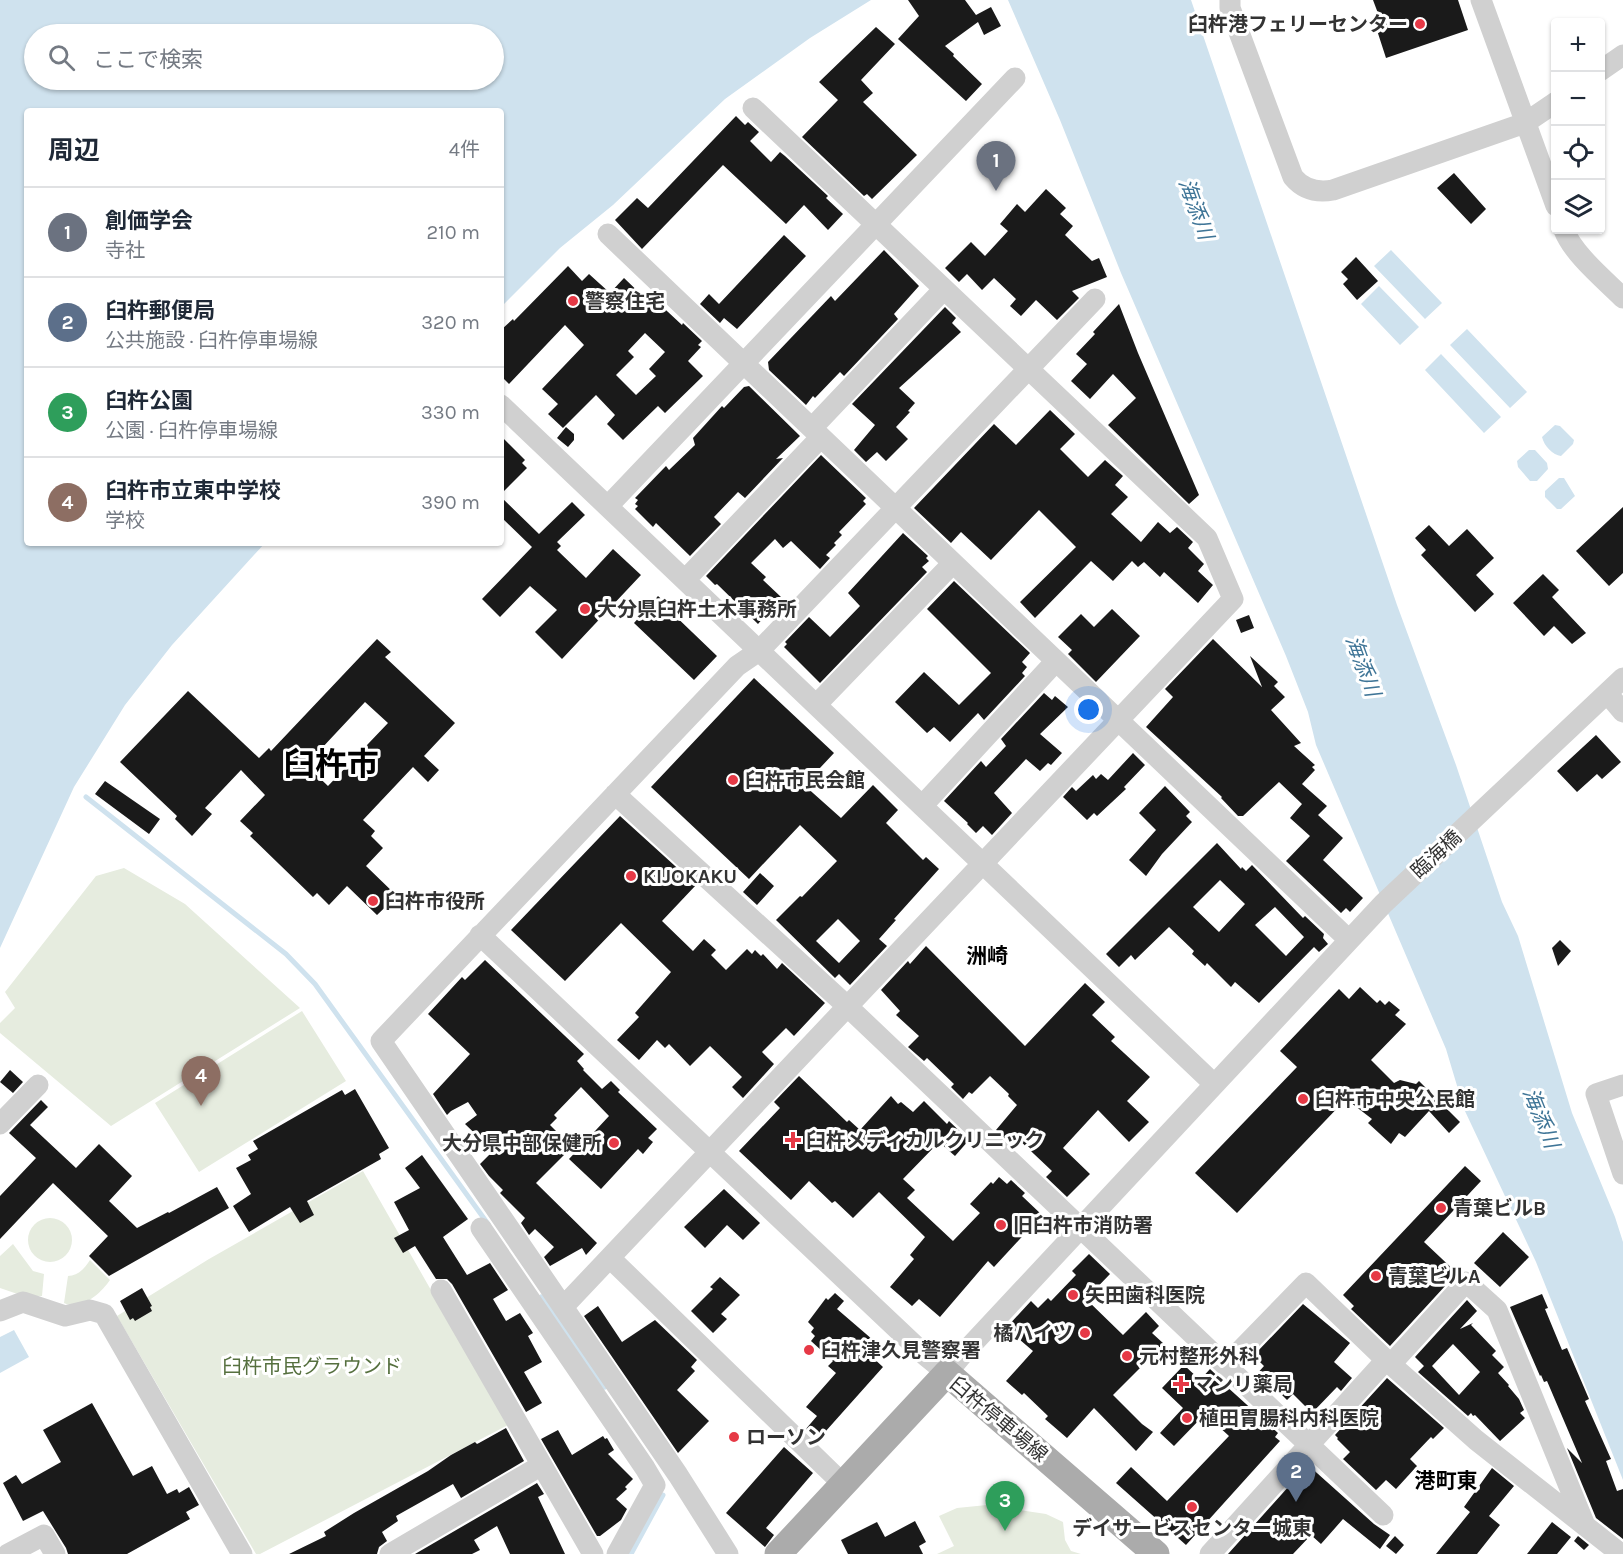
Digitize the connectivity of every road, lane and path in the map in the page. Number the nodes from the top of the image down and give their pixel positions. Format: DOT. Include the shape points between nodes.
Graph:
graph roads {
  1 [pos="1230,0"];
  2 [pos="1481,0"];
  3 [pos="1623,55"];
  4 [pos="1605,68"];
  5 [pos="1015,78"];
  6 [pos="1551,105"];
  7 [pos="753,108"];
  8 [pos="1525,123"];
  9 [pos="1551,193"];
  10 [pos="876,225"];
  11 [pos="608,234"];
  12 [pos="1566,234"];
  13 [pos="944,289"];
  14 [pos="1095,298"];
  15 [pos="1623,298"];
  16 [pos="744,363"];
  17 [pos="1028,369"];
  18 [pos="504,408"];
  19 [pos="817,433"];
  20 [pos="608,506"];
  21 [pos="895,508"];
  22 [pos="953,563"];
  23 [pos="685,580"];
  24 [pos="759,651"];
  25 [pos="1056,661"];
  26 [pos="1623,678"];
  27 [pos="1607,693"];
  28 [pos="816,705"];
  29 [pos="1623,712"];
  30 [pos="1118,720"];
  31 [pos="615,794"];
  32 [pos="922,806"];
  33 [pos="982,864"];
  34 [pos="480,935"];
  35 [pos="1349,940"];
  36 [pos="847,1006"];
  37 [pos="1214,1084"];
  38 [pos="38,1085"];
  39 [pos="1623,1085"];
  40 [pos="0,1124"];
  41 [pos="710,1152"];
  42 [pos="1623,1174"];
  43 [pos="1080,1226"];
  44 [pos="481,1228"];
  45 [pos="610,1258"];
  46 [pos="441,1290"];
  47 [pos="2,1307"];
  48 [pos="563,1307"];
  49 [pos="1235,1356"];
  50 [pos="1388,1362"];
  51 [pos="947,1373"];
  52 [pos="1309,1444"];
  53 [pos="542,1466"];
  54 [pos="678,1475"];
  55 [pos="652,1480"];
  56 [pos="843,1484"];
  57 [pos="1383,1515"];
  58 [pos="1584,1525"];
  59 [pos="9,1554"];
  60 [pos="55,1554"];
  61 [pos="242,1554"];
  62 [pos="390,1554"];
  63 [pos="593,1554"];
  64 [pos="618,1554"];
  65 [pos="728,1554"];
  66 [pos="778,1554"];
  67 [pos="1156,1554"];
  68 [pos="1210,1554"];
  69 [pos="1621,1554"];
  1 -- 8 [label="street" via="1293,177 1305,187 1333,190"];
  2 -- 8 [label="street"];
  3 -- 4 [label="street"];
  5 -- 10 [label="street"];
  6 -- 8 [label="street"];
  7 -- 10 [label="street"];
  8 -- 9 [label="street"];
  10 -- 13 [label="street"];
  10 -- 16 [label="street"];
  11 -- 16 [label="street"];
  12 -- 15 [label="street"];
  13 -- 17 [label="street"];
  13 -- 19 [label="street"];
  14 -- 17 [label="street"];
  16 -- 19 [label="street"];
  16 -- 20 [label="street"];
  17 -- 21 [label="street"];
  17 -- 30 [label="street" via="1207,538 1233,599"];
  18 -- 20 [label="street"];
  19 -- 21 [label="street"];
  19 -- 23 [label="street"];
  20 -- 23 [label="street"];
  21 -- 22 [label="street"];
  21 -- 24 [label="street"];
  22 -- 25 [label="street"];
  22 -- 28 [label="street"];
  23 -- 24 [label="street"];
  24 -- 28 [label="street"];
  24 -- 31 [label="street" via="737,666"];
  25 -- 30 [label="street"];
  25 -- 32 [label="street"];
  26 -- 27 [label="street, 臨海橋"];
  27 -- 29 [label="street"];
  27 -- 35 [label="street, 臨海橋"];
  28 -- 32 [label="street"];
  30 -- 33 [label="street"];
  30 -- 35 [label="street"];
  31 -- 34 [label="street"];
  31 -- 36 [label="street"];
  32 -- 33 [label="street"];
  33 -- 36 [label="street"];
  33 -- 37 [label="street"];
  34 -- 41 [label="street"];
  34 -- 48 [label="street" via="381,1041"];
  35 -- 37 [label="street, 臨海橋"];
  36 -- 41 [label="street"];
  36 -- 43 [label="street"];
  37 -- 43 [label="street, 臨海橋"];
  38 -- 40 [label="street"];
  39 -- 42 [label="street" via="1596,1094"];
  41 -- 45 [label="street"];
  41 -- 51 [label="street"];
  43 -- 51 [label="street, 臨海橋"];
  43 -- 52 [label="street"];
  44 -- 55 [label="street"];
  45 -- 48 [label="street"];
  45 -- 56 [label="street"];
  46 -- 53 [label="street"];
  47 -- 61 [label="street" via="23,1302 65,1316 90,1310 104,1314"];
  48 -- 54 [label="street"];
  49 -- 50 [label="street" via="1306,1283"];
  50 -- 52 [label="street"];
  50 -- 58 [label="street" via="1476,1440"];
  50 -- 58 [label="street" via="1466,1282 1497,1310"];
  51 -- 56 [label="main road, 臼杵停車場線"];
  51 -- 67 [label="main road, 臼杵停車場線"];
  52 -- 57 [label="street"];
  52 -- 68 [label="street"];
  53 -- 62 [label="street"];
  53 -- 63 [label="street"];
  54 -- 55 [label="street"];
  54 -- 65 [label="street"];
  55 -- 64 [label="street" via="654,1485"];
  56 -- 66 [label="main road, 臼杵停車場線"];
  58 -- 69 [label="street"];
  59 -- 60 [label="street" via="44,1535"];
}
